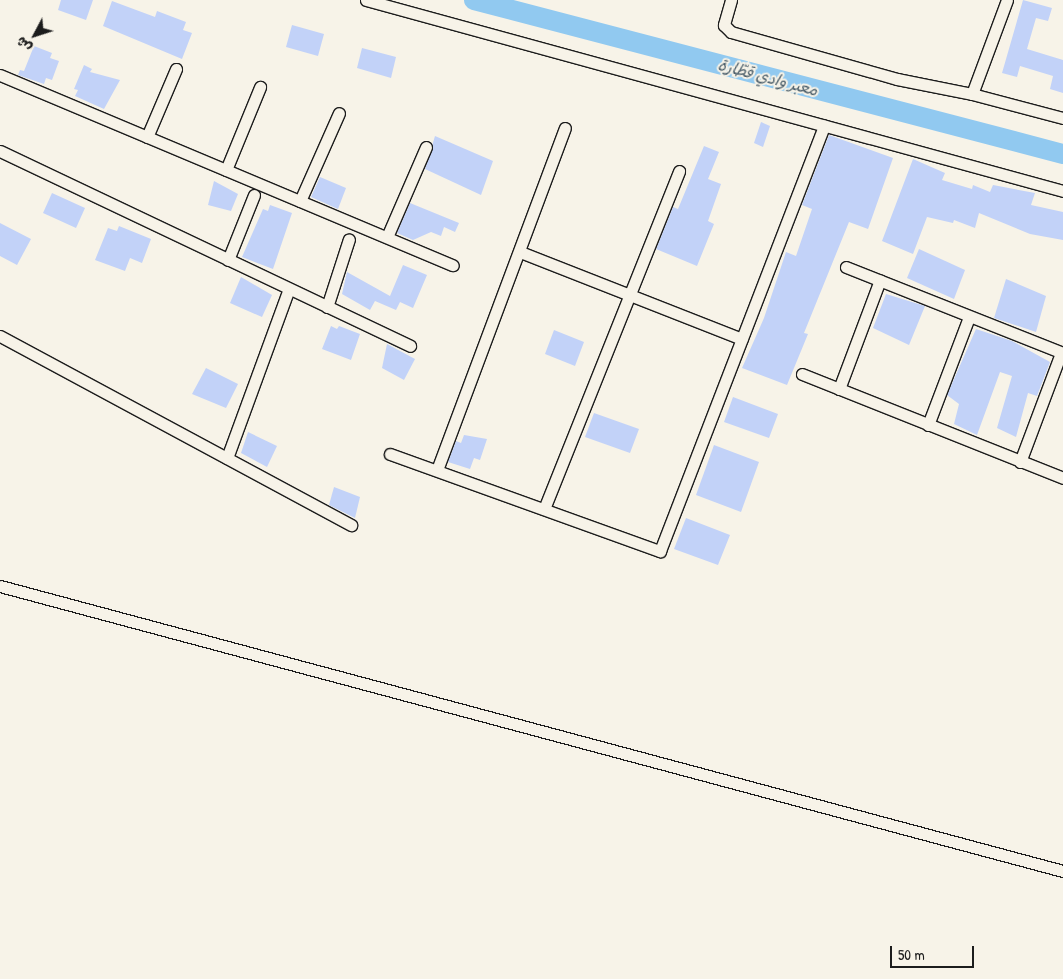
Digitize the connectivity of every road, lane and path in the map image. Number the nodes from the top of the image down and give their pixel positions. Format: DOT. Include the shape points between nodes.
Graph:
graph roads {
  1 [pos="366,0"];
  2 [pos="731,0"];
  3 [pos="1007,0"];
  4 [pos="176,69"];
  5 [pos="0,74"];
  6 [pos="260,87"];
  7 [pos="972,94"];
  8 [pos="339,113"];
  9 [pos="1063,118"];
  10 [pos="824,126"];
  11 [pos="565,128"];
  12 [pos="147,136"];
  13 [pos="426,147"];
  14 [pos="0,152"];
  15 [pos="226,170"];
  16 [pos="679,171"];
  17 [pos="1063,191"];
  18 [pos="254,195"];
  19 [pos="300,200"];
  20 [pos="387,237"];
  21 [pos="349,239"];
  22 [pos="520,252"];
  23 [pos="228,260"];
  24 [pos="454,265"];
  25 [pos="846,267"];
  26 [pos="880,280"];
  27 [pos="289,289"];
  28 [pos="628,295"];
  29 [pos="326,306"];
  30 [pos="969,317"];
  31 [pos="0,336"];
  32 [pos="742,339"];
  33 [pos="410,346"];
  34 [pos="1062,353"];
  35 [pos="802,374"];
  36 [pos="839,389"];
  37 [pos="928,425"];
  38 [pos="390,454"];
  39 [pos="227,458"];
  40 [pos="1020,462"];
  41 [pos="437,470"];
  42 [pos="1063,478"];
  43 [pos="544,509"];
  44 [pos="351,525"];
  45 [pos="0,586"];
  46 [pos="1063,871"];
  1 -- 10 [label="street"];
  2 -- 7 [label="street" via="724,25 731,32 898,79"];
  3 -- 7 [label="street"];
  4 -- 12 [label="street"];
  5 -- 12 [label="street"];
  6 -- 15 [label="street"];
  7 -- 9 [label="street"];
  8 -- 19 [label="street"];
  10 -- 17 [label="street"];
  10 -- 32 [label="street"];
  11 -- 22 [label="street"];
  12 -- 15 [label="street"];
  13 -- 20 [label="street"];
  14 -- 23 [label="street"];
  15 -- 19 [label="street"];
  16 -- 28 [label="street"];
  18 -- 23 [label="street"];
  19 -- 20 [label="street"];
  20 -- 24 [label="street"];
  21 -- 29 [label="street"];
  22 -- 28 [label="street"];
  22 -- 41 [label="street"];
  23 -- 27 [label="street"];
  25 -- 26 [label="street"];
  26 -- 30 [label="street"];
  26 -- 36 [label="street"];
  27 -- 29 [label="street"];
  27 -- 39 [label="street"];
  28 -- 32 [label="street"];
  28 -- 43 [label="street"];
  29 -- 33 [label="street"];
  30 -- 34 [label="street"];
  30 -- 37 [label="street"];
  31 -- 39 [label="street"];
  32 -- 43 [label="street" via="660,551"];
  34 -- 40 [label="street"];
  35 -- 36 [label="street"];
  36 -- 37 [label="street"];
  37 -- 40 [label="street"];
  38 -- 41 [label="street"];
  39 -- 44 [label="street"];
  40 -- 42 [label="street"];
  41 -- 43 [label="street"];
  45 -- 46 [label="street"];
}
